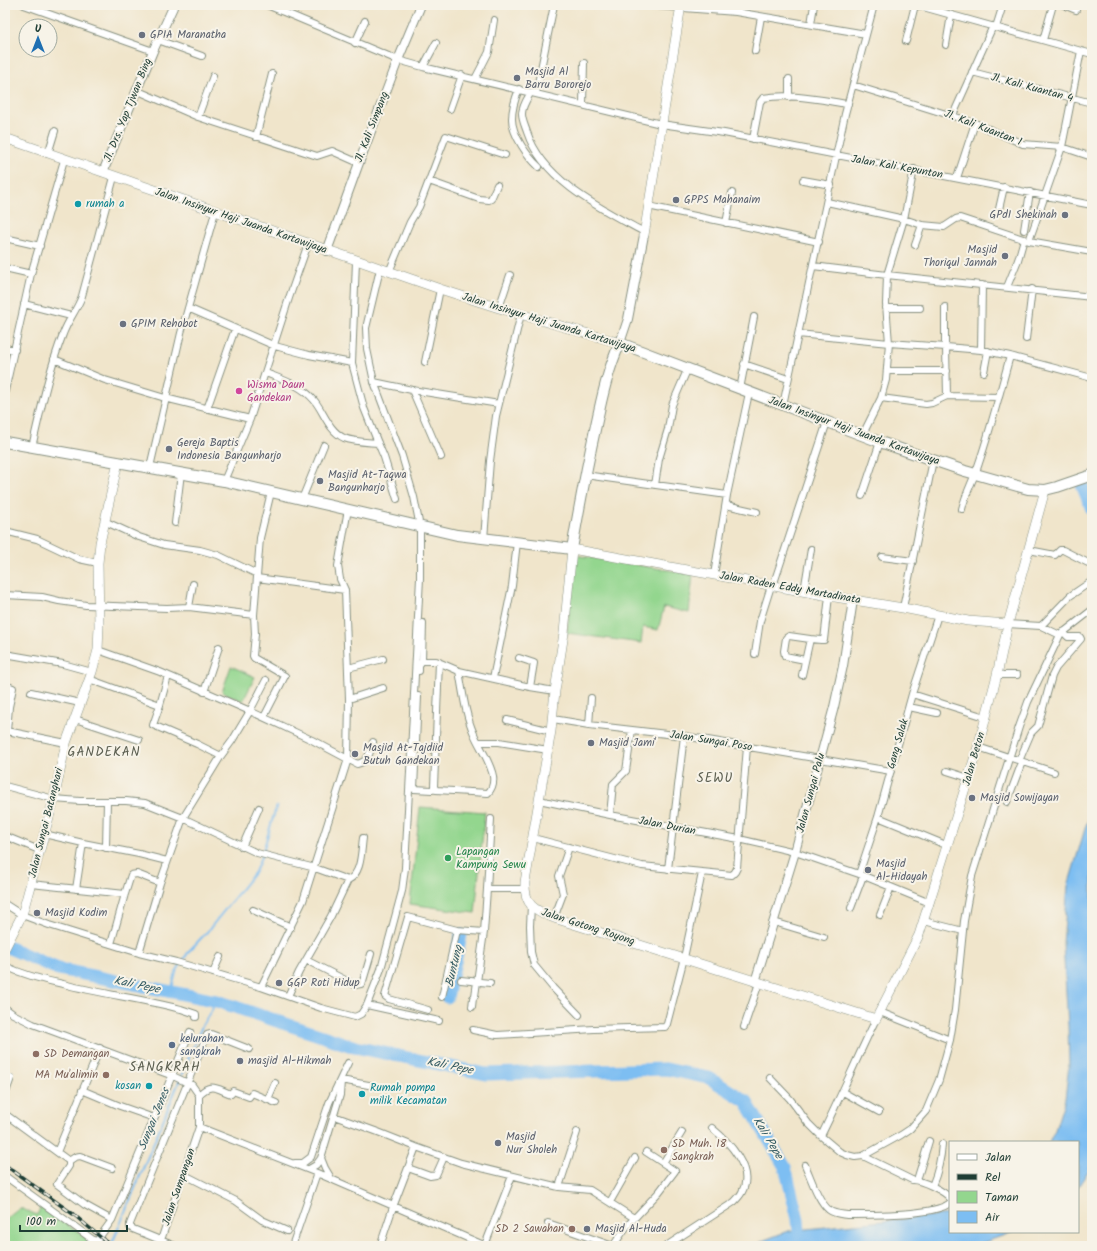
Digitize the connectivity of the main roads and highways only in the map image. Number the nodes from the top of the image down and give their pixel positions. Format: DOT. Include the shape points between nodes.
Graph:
graph roads {
  1 [pos="680,7"];
  2 [pos="5,138"];
  3 [pos="643,237"];
  4 [pos="620,343"];
  5 [pos="5,442"];
  6 [pos="118,462"];
  7 [pos="1092,475"];
  8 [pos="1045,490"];
  9 [pos="572,549"];
  10 [pos="1008,624"];
  11 [pos="7,941"];
  12 [pos="878,1016"];
  1 -- 3 [label="main road"];
  2 -- 4 [label="main road, Jalan Insinyur Haji Juanda Kartawijaya" via="356,261 498,308"];
  4 -- 8 [label="main road, Jalan Insinyur Haji Juanda Kartawijaya" via="862,436 975,474"];
  4 -- 9 [label="main road" via="603,392"];
  5 -- 6 [label="main road"];
  6 -- 9 [label="main road" via="224,481 457,535"];
  6 -- 11 [label="main road, Jalan Sungai Batanghari" via="100,543 98,650 66,743 54,799 22,915"];
  7 -- 8 [label="main road, Jalan Insinyur Haji Juanda Kartawijaya"];
  8 -- 10 [label="main road, Jalan Beton"];
  9 -- 10 [label="main road, Jalan Raden Eddy Martadinata" via="968,621"];
  9 -- 12 [label="main road, Jalan Gotong Royong" via="551,731 525,890 531,905 554,918 757,982"];
  10 -- 12 [label="main road, Jalan Beton" via="978,747 930,903 919,935"];
}
